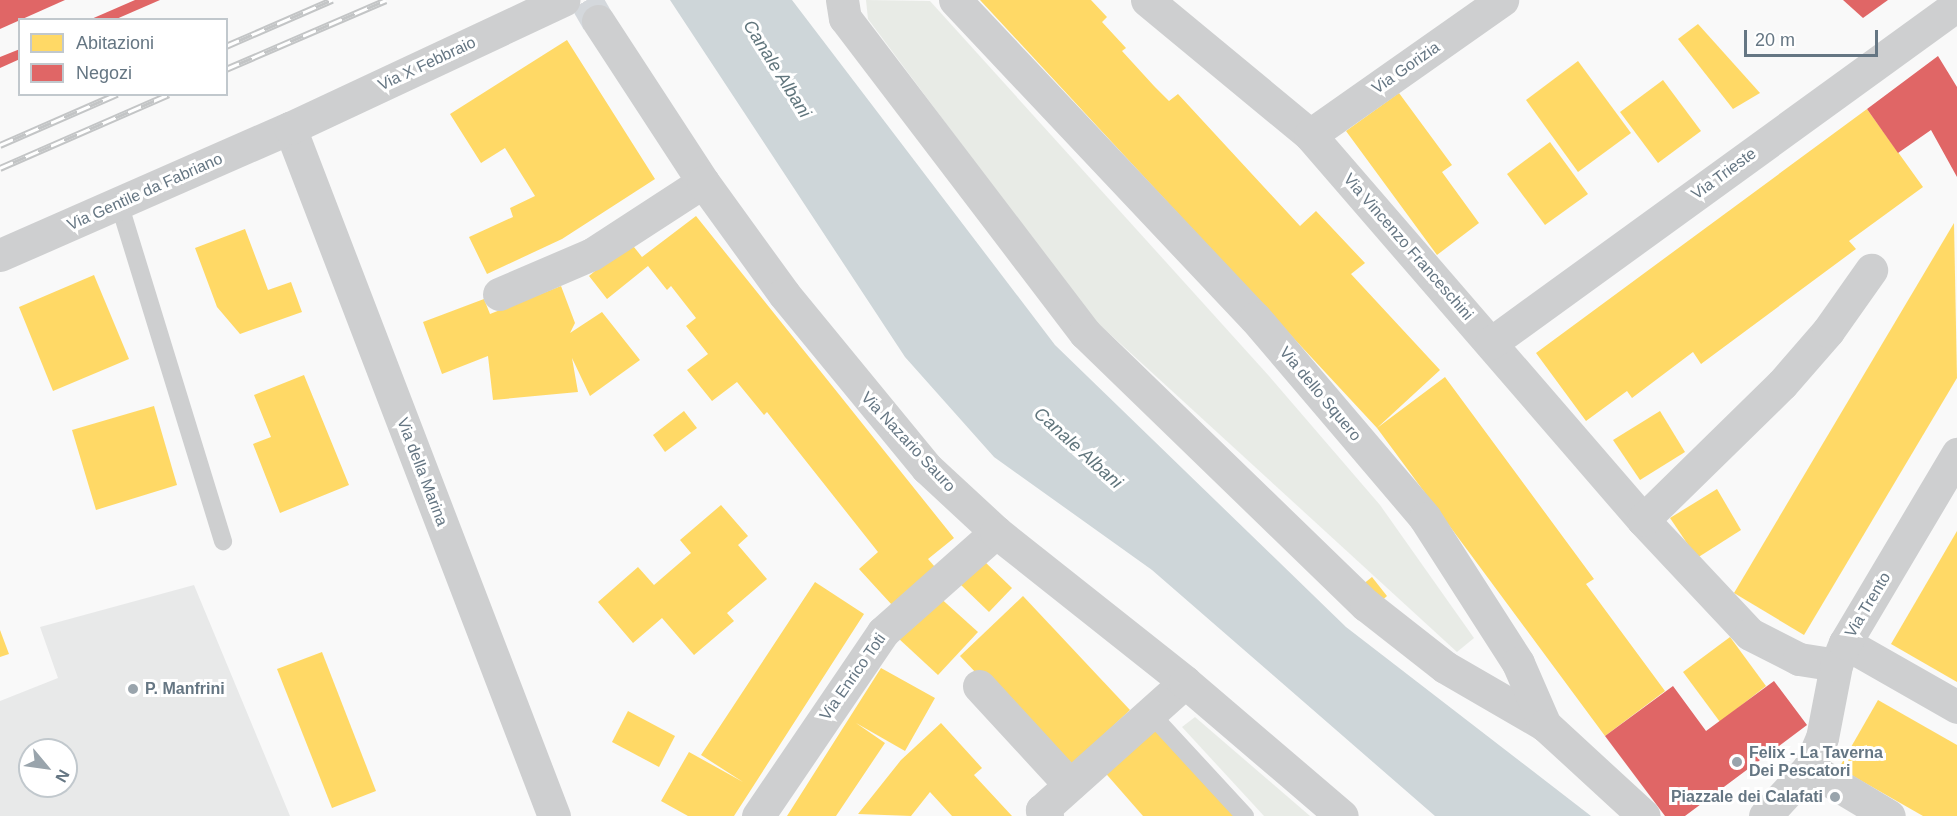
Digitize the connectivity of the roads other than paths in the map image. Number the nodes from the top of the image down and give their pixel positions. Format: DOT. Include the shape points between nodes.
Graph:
graph roads {
  1 [pos="563,0"];
  2 [pos="842,0"];
  3 [pos="955,0"];
  4 [pos="1147,0"];
  5 [pos="1502,0"];
  6 [pos="1955,11"];
  7 [pos="598,21"];
  8 [pos="290,129"];
  9 [pos="1310,135"];
  10 [pos="703,182"];
  11 [pos="119,203"];
  12 [pos="0,255"];
  13 [pos="1871,270"];
  14 [pos="499,294"];
  15 [pos="1491,343"];
  16 [pos="1957,454"];
  17 [pos="1643,520"];
  18 [pos="996,532"];
  19 [pos="223,541"];
  20 [pos="1840,654"];
  21 [pos="1185,682"];
  22 [pos="979,686"];
  23 [pos="1957,707"];
  24 [pos="1150,713"];
  25 [pos="1545,725"];
  26 [pos="1809,768"];
  27 [pos="1070,785"];
  28 [pos="554,816"];
  29 [pos="758,816"];
  30 [pos="1047,816"];
  31 [pos="1245,816"];
  32 [pos="1342,816"];
  33 [pos="1644,816"];
  34 [pos="1765,816"];
  35 [pos="1889,816"];
  1 -- 8 [label="street, Via X Febbraio"];
  2 -- 25 [label="street" via="845,18 1085,333 1366,605 1445,667"];
  3 -- 25 [label="street, Via dello Squero" via="1255,318 1425,518 1518,663"];
  4 -- 9 [label="street, Via Vincenzo Franceschini"];
  5 -- 9 [label="street, Via Gorizia"];
  6 -- 15 [label="street, Via Trieste"];
  7 -- 10 [label="street, Via Nazario Sauro"];
  8 -- 11 [label="street, Via Gentile da Fabriano"];
  8 -- 28 [label="street, Via della Marina"];
  9 -- 15 [label="street, Via Vincenzo Franceschini"];
  10 -- 14 [label="street" via="592,254"];
  10 -- 18 [label="street, Via Nazario Sauro" via="859,390 927,468"];
  11 -- 12 [label="street, Via Gentile da Fabriano"];
  11 -- 19 [label="lane"];
  13 -- 17 [label="street" via="1828,331 1782,384"];
  15 -- 17 [label="street, Via Vincenzo Franceschini"];
  16 -- 20 [label="street, Via Trento"];
  17 -- 20 [label="street, Via Vincenzo Franceschini" via="1750,634 1799,659"];
  18 -- 21 [label="street, Via Nazario Sauro"];
  18 -- 29 [label="street, Via Enrico Toti" via="883,632"];
  20 -- 23 [label="street, Via Vincenzo Franceschini"];
  20 -- 26 [label="street, Via Trento" via="1822,738"];
  21 -- 24 [label="street"];
  21 -- 32 [label="street, Via Nazario Sauro"];
  22 -- 27 [label="street"];
  24 -- 27 [label="street"];
  24 -- 31 [label="lane"];
  25 -- 33 [label="street, Via dello Squero"];
  26 -- 34 [label="street"];
  26 -- 35 [label="street"];
  27 -- 30 [label="street" via="1042,810"];
}
